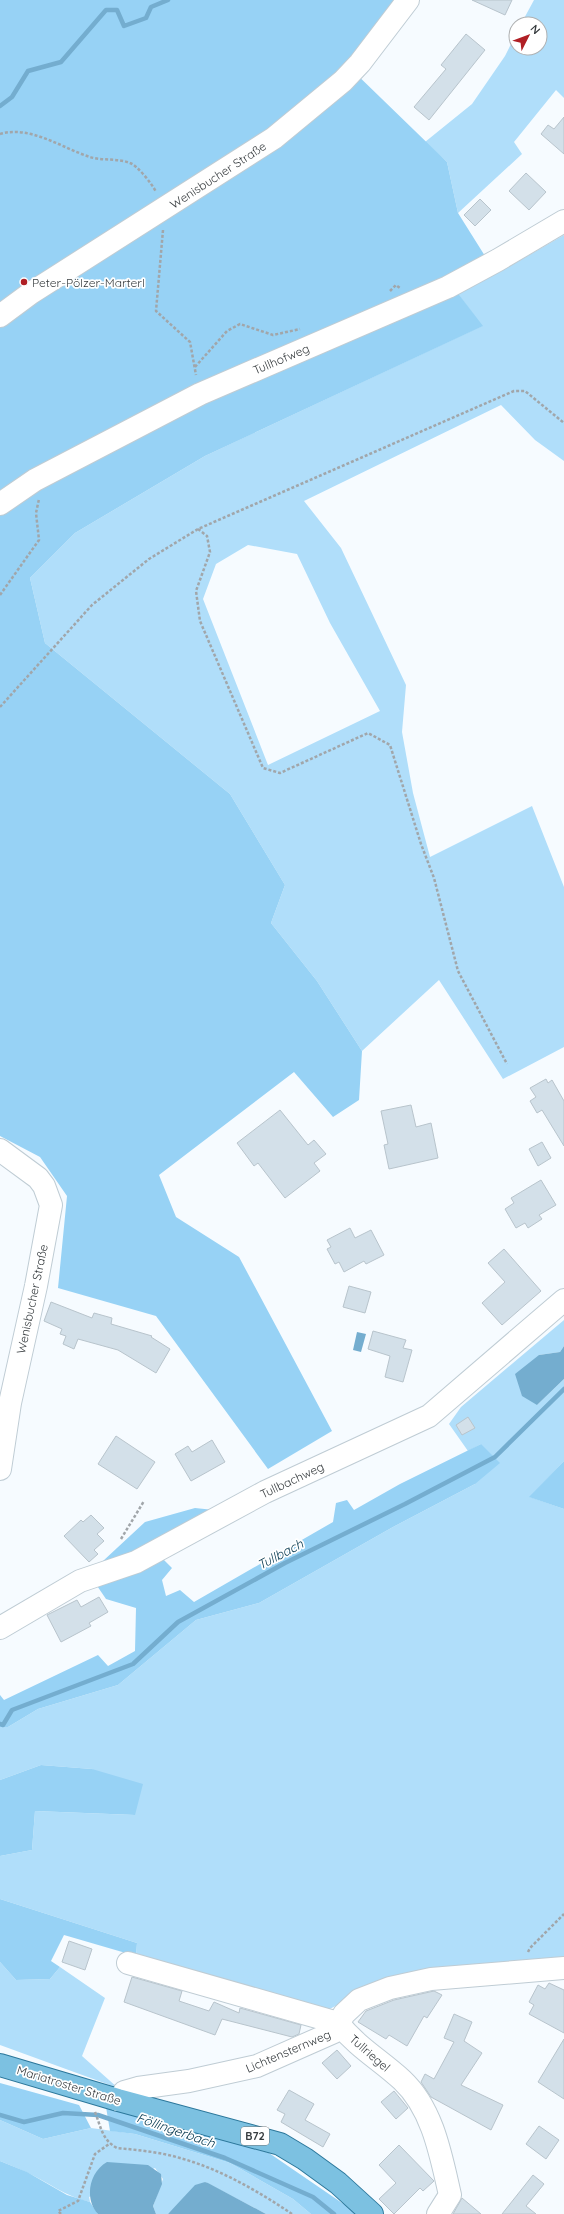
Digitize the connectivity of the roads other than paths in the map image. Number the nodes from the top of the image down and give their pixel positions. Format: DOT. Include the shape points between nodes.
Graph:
graph roads {
  1 [pos="408,0"];
  2 [pos="564,220"];
  3 [pos="0,316"];
  4 [pos="0,504"];
  5 [pos="0,1150"];
  6 [pos="564,1300"];
  7 [pos="0,1469"];
  8 [pos="0,1628"];
  9 [pos="128,1963"];
  10 [pos="564,1968"];
  11 [pos="338,2023"];
  12 [pos="0,2065"];
  13 [pos="118,2100"];
  14 [pos="372,2214"];
  15 [pos="438,2214"];
  1 -- 3 [label="street, Wenisbucher Straße" via="360,64 274,138 31,293"];
  2 -- 4 [label="street, Tullhofweg" via="448,287 200,394 35,480"];
  5 -- 7 [label="street, Wenisbucher Straße" via="38,1178 51,1205 10,1404"];
  6 -- 8 [label="street, Tullbachweg" via="429,1416 265,1492 136,1562 80,1581"];
  9 -- 11 [label="street"];
  10 -- 11 [label="street, Lichtensternweg" via="432,1979 390,1988 360,2000"];
  11 -- 13 [label="street, Lichtensternweg" via="334,2032 257,2066 189,2081 138,2088 124,2092"];
  11 -- 15 [label="street, Tullriegel" via="352,2041 403,2081 428,2116 450,2195"];
  12 -- 13 [label="main road, Mariatroster Straße / B72"];
  13 -- 14 [label="main road, Mariatroster Straße / B72" via="280,2144 338,2183"];
}
